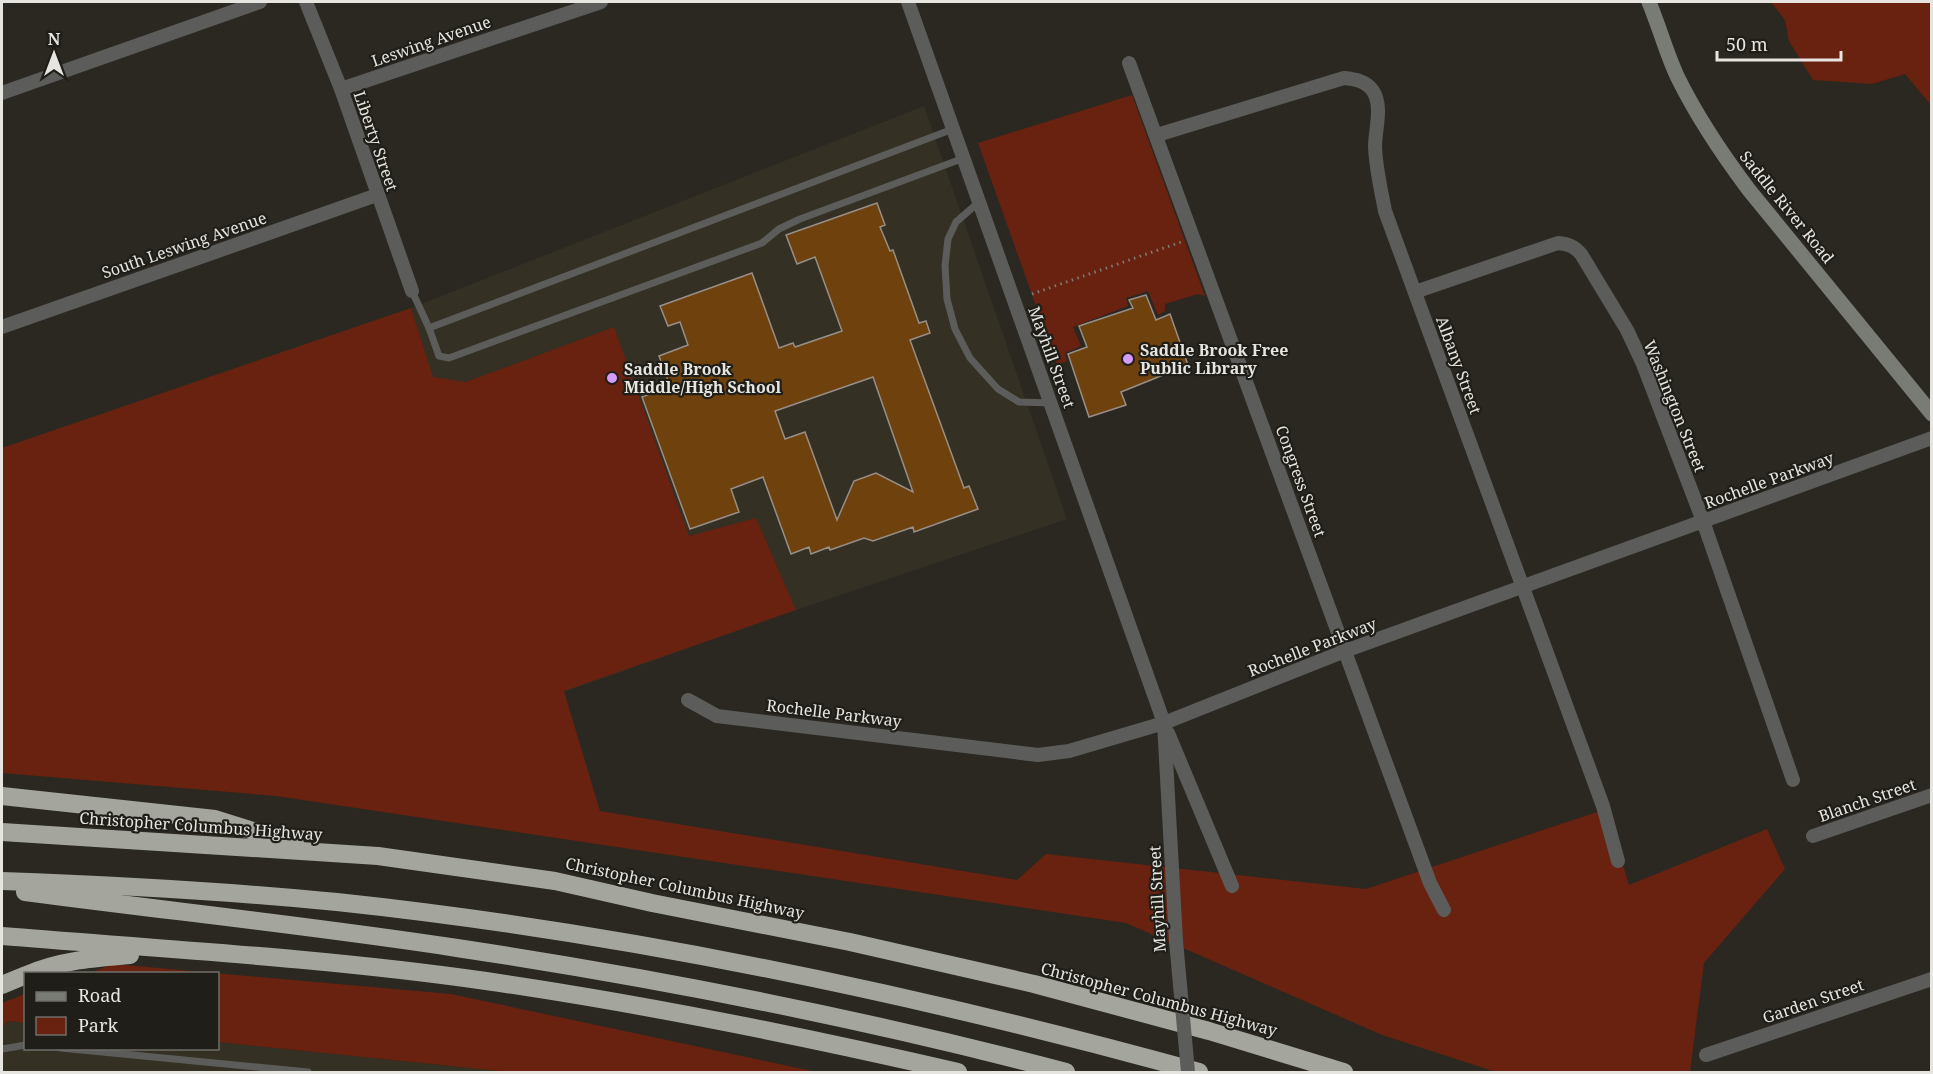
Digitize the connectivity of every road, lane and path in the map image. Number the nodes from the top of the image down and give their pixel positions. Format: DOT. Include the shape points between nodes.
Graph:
graph roads {
  1 [pos="260,2"];
  2 [pos="306,2"];
  3 [pos="601,2"];
  4 [pos="908,2"];
  5 [pos="1649,2"];
  6 [pos="1130,63"];
  7 [pos="341,89"];
  8 [pos="2,93"];
  9 [pos="953,129"];
  10 [pos="1157,135"];
  11 [pos="964,158"];
  12 [pos="377,195"];
  13 [pos="979,202"];
  14 [pos="1185,241"];
  15 [pos="412,291"];
  16 [pos="1415,292"];
  17 [pos="1032,294"];
  18 [pos="2,327"];
  19 [pos="429,328"];
  20 [pos="1051,403"];
  21 [pos="1932,414"];
  22 [pos="1932,438"];
  23 [pos="1703,521"];
  24 [pos="1523,587"];
  25 [pos="1345,651"];
  26 [pos="688,699"];
  27 [pos="1164,723"];
  28 [pos="1793,780"];
  29 [pos="1932,795"];
  30 [pos="2,796"];
  31 [pos="2,832"];
  32 [pos="1813,836"];
  33 [pos="323,853"];
  34 [pos="1618,861"];
  35 [pos="2,881"];
  36 [pos="1232,886"];
  37 [pos="2,889"];
  38 [pos="1444,910"];
  39 [pos="2,936"];
  40 [pos="182,950"];
  41 [pos="32,972"];
  42 [pos="24,975"];
  43 [pos="1932,979"];
  44 [pos="2,985"];
  45 [pos="24,1045"];
  46 [pos="2,1049"];
  47 [pos="82,1050"];
  48 [pos="1706,1055"];
  49 [pos="308,1072"];
  50 [pos="958,1072"];
  51 [pos="1066,1072"];
  52 [pos="1188,1072"];
  53 [pos="1199,1072"];
  54 [pos="1344,1072"];
  1 -- 8 [label="street"];
  2 -- 7 [label="street, Liberty Street"];
  3 -- 7 [label="street, Leswing Avenue"];
  4 -- 9 [label="street, Mayhill Street"];
  5 -- 21 [label="street, Saddle River Road" via="1676,74 1722,153"];
  6 -- 10 [label="street, Congress Street"];
  7 -- 12 [label="street, Liberty Street"];
  9 -- 11 [label="street, Mayhill Street"];
  9 -- 19 [label="lane"];
  10 -- 16 [label="street, Albany Street" via="1344,78 1364,83 1377,101 1378,179"];
  10 -- 25 [label="street, Congress Street"];
  11 -- 13 [label="street, Mayhill Street"];
  11 -- 19 [label="lane" via="800,219 762,243 449,358 439,356"];
  12 -- 15 [label="street, Liberty Street"];
  12 -- 18 [label="street, South Leswing Avenue"];
  13 -- 20 [label="street, Mayhill Street"];
  13 -- 20 [label="lane" via="956,222 948,239 947,299 955,329 970,358 998,389 1019,402"];
  14 -- 17 [label="path"];
  15 -- 19 [label="lane"];
  16 -- 23 [label="street, Washington Street" via="1558,243 1576,249 1627,330 1643,364"];
  16 -- 24 [label="street, Albany Street"];
  20 -- 27 [label="street, Mayhill Street"];
  22 -- 23 [label="street, Rochelle Parkway"];
  23 -- 24 [label="street, Rochelle Parkway"];
  23 -- 28 [label="street, Washington Street"];
  24 -- 25 [label="street, Rochelle Parkway"];
  24 -- 34 [label="street, Albany Street" via="1603,806"];
  25 -- 27 [label="street, Rochelle Parkway"];
  25 -- 38 [label="street, Congress Street" via="1430,883"];
  26 -- 27 [label="street, Rochelle Parkway" via="717,716 1038,755 1069,751"];
  27 -- 36 [label="street, Mayhill Street"];
  27 -- 52 [label="street, Mayhill Street, bridge"];
  29 -- 32 [label="street, Blanch Street"];
  30 -- 33 [label="highway" via="215,819"];
  31 -- 33 [label="highway, Christopher Columbus Highway"];
  33 -- 54 [label="highway, Christopher Columbus Highway" via="378,856 555,881 870,946 1092,999"];
  35 -- 53 [label="highway" via="163,887 303,899 597,938 891,994"];
  37 -- 51 [label="highway" via="574,967 811,1012"];
  39 -- 40 [label="highway"];
  40 -- 41 [label="highway" via="91,958"];
  40 -- 50 [label="highway" via="300,959 554,992 788,1034"];
  42 -- 44 [label="highway"];
  43 -- 48 [label="street, Garden Street"];
  45 -- 46 [label="lane"];
  47 -- 49 [label="lane"];
}
